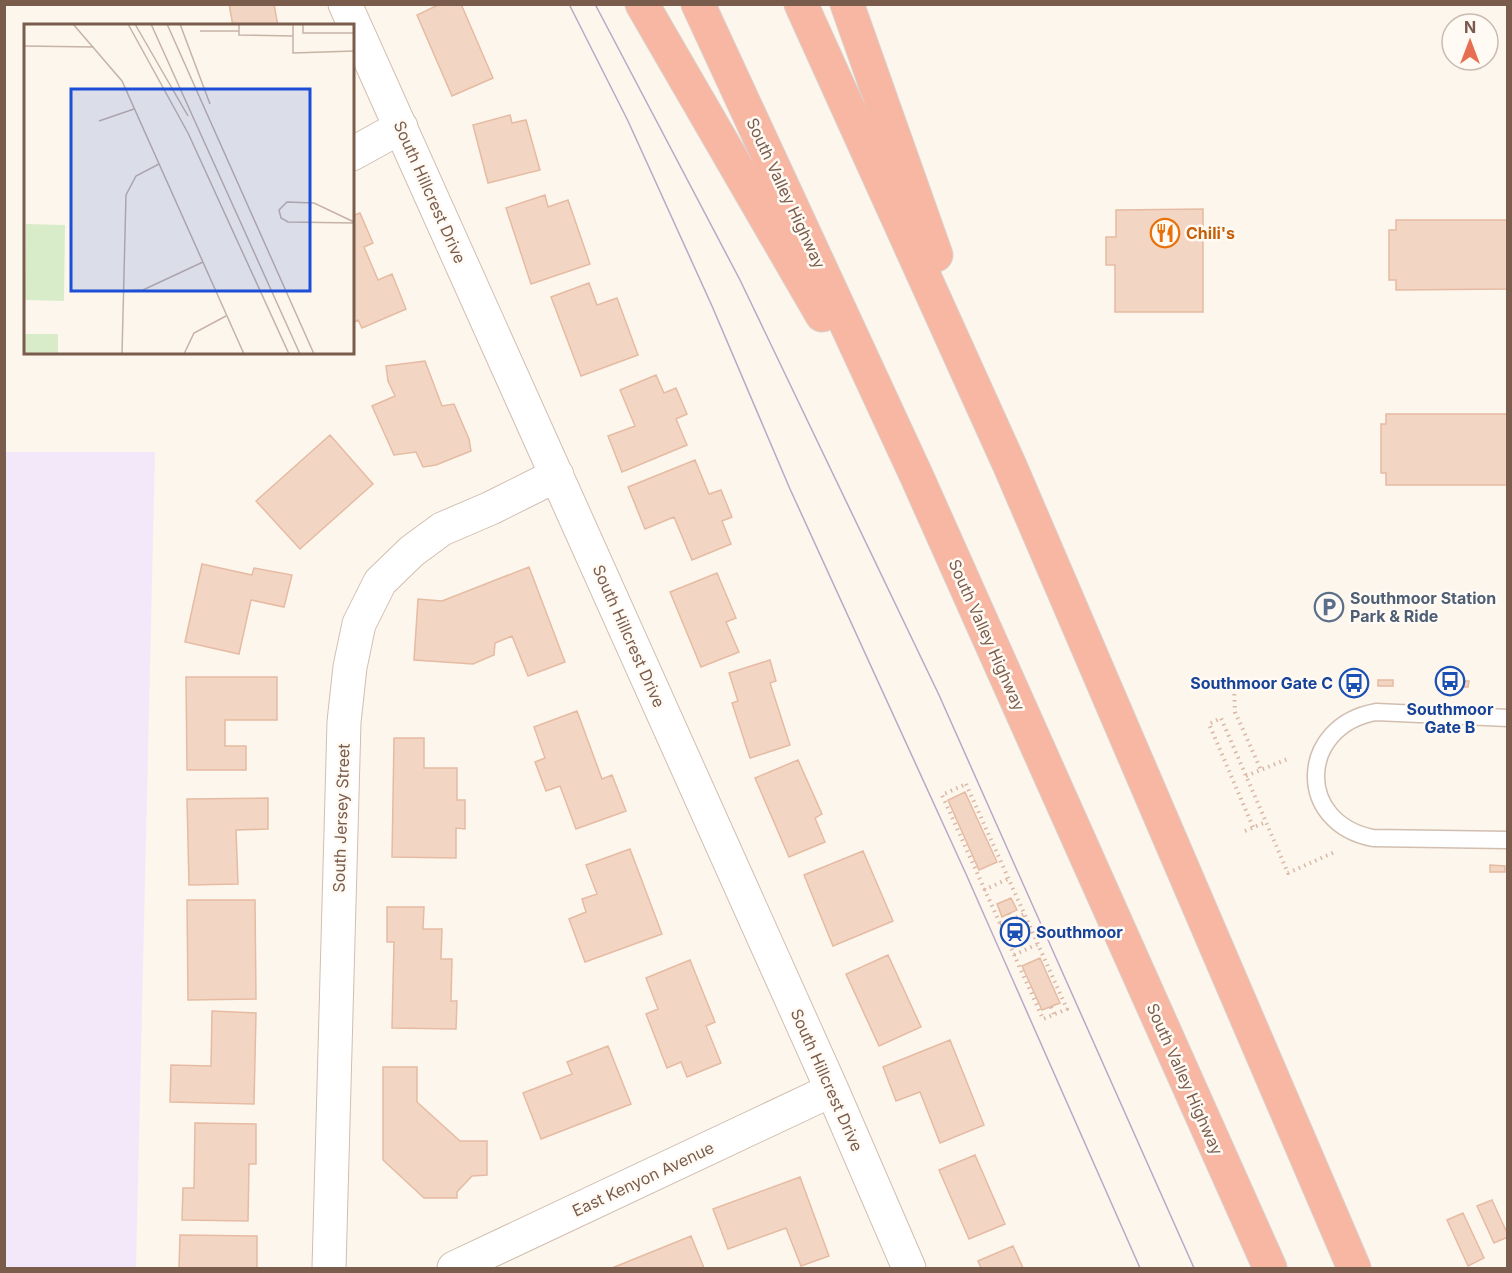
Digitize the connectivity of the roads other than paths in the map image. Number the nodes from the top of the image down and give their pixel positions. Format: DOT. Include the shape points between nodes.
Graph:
graph roads {
  1 [pos="345,4"];
  2 [pos="642,4"];
  3 [pos="698,4"];
  4 [pos="801,4"];
  5 [pos="847,4"];
  6 [pos="401,127"];
  7 [pos="354,153"];
  8 [pos="1010,466"];
  9 [pos="557,475"];
  10 [pos="916,477"];
  11 [pos="1508,718"];
  12 [pos="1508,840"];
  13 [pos="832,1090"];
  14 [pos="329,1269"];
  15 [pos="454,1269"];
  16 [pos="909,1269"];
  17 [pos="1270,1269"];
  18 [pos="1354,1269"];
  1 -- 6 [label="street, South Hillcrest Drive"];
  2 -- 10 [label="highway"];
  3 -- 10 [label="highway, South Valley Highway"];
  4 -- 8 [label="highway"];
  5 -- 8 [label="highway"];
  6 -- 7 [label="street"];
  6 -- 9 [label="street, South Hillcrest Drive"];
  8 -- 18 [label="highway"];
  9 -- 13 [label="street, South Hillcrest Drive"];
  9 -- 14 [label="street, South Jersey Street" via="442,529 412,551 381,582 359,624 344,722"];
  10 -- 17 [label="highway, South Valley Highway"];
  11 -- 12 [label="lane" via="1363,714 1335,729 1324,744 1316,773 1318,792 1328,813 1348,831 1361,836"];
  13 -- 15 [label="street, East Kenyon Avenue"];
  13 -- 16 [label="street, South Hillcrest Drive"];
}
